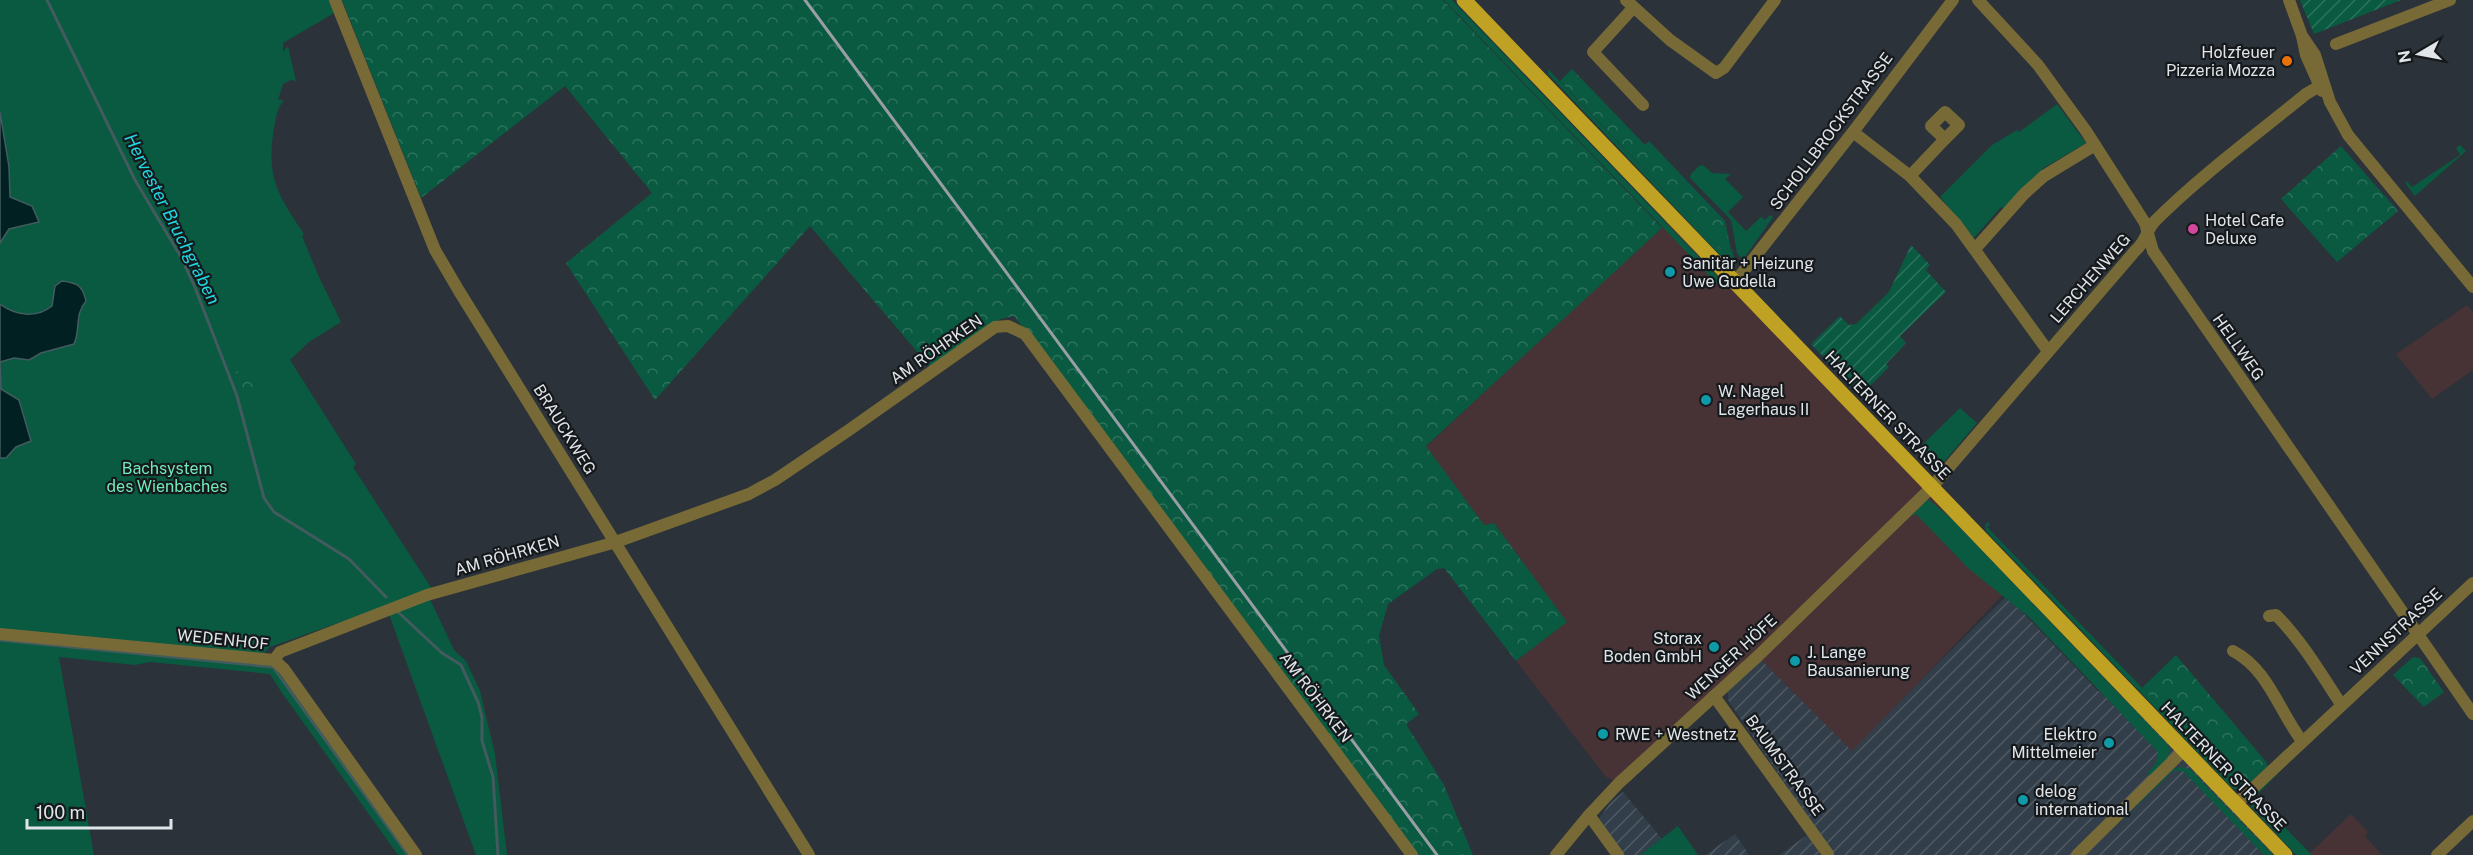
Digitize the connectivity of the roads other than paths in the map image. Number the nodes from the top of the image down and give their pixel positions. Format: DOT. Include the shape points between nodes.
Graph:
graph roads {
  1 [pos="335,0"];
  2 [pos="1464,0"];
  3 [pos="1775,0"];
  4 [pos="1953,0"];
  5 [pos="1978,0"];
  6 [pos="2289,0"];
  7 [pos="2447,1"];
  8 [pos="1629,4"];
  9 [pos="2302,36"];
  10 [pos="2336,44"];
  11 [pos="2318,87"];
  12 [pos="2330,102"];
  13 [pos="1643,105"];
  14 [pos="1853,132"];
  15 [pos="1945,139"];
  16 [pos="2095,146"];
  17 [pos="1910,176"];
  18 [pos="2148,232"];
  19 [pos="1975,249"];
  20 [pos="1735,282"];
  21 [pos="2473,287"];
  22 [pos="2048,351"];
  23 [pos="1932,487"];
  24 [pos="616,542"];
  25 [pos="2473,583"];
  26 [pos="2269,616"];
  27 [pos="0,634"];
  28 [pos="2417,634"];
  29 [pos="2233,651"];
  30 [pos="274,660"];
  31 [pos="1714,696"];
  32 [pos="2341,704"];
  33 [pos="2473,714"];
  34 [pos="2302,741"];
  35 [pos="2184,750"];
  36 [pos="2236,804"];
  37 [pos="1589,815"];
  38 [pos="2473,821"];
  39 [pos="1828,854"];
  40 [pos="416,855"];
  41 [pos="809,855"];
  42 [pos="1412,855"];
  43 [pos="1556,855"];
  44 [pos="1618,855"];
  45 [pos="2077,855"];
  46 [pos="2285,855"];
  47 [pos="2437,855"];
  1 -- 24 [label="street, BRAUCKWEG" via="435,250"];
  2 -- 20 [label="main road, HALTERNER STRASSE"];
  3 -- 8 [label="street" via="1724,68 1716,73"];
  4 -- 14 [label="street, SCHOLLBROCKSTRASSE"];
  5 -- 16 [label="street, HELLWEG" via="2038,65"];
  6 -- 9 [label="street"];
  7 -- 10 [label="street"];
  8 -- 13 [label="street" via="1593,52"];
  9 -- 11 [label="street"];
  9 -- 12 [label="street" via="2315,55"];
  11 -- 12 [label="street"];
  11 -- 18 [label="street, LERCHENWEG" via="2231,154 2154,222"];
  12 -- 21 [label="street" via="2348,135"];
  14 -- 17 [label="street"];
  14 -- 20 [label="street, SCHOLLBROCKSTRASSE"];
  15 -- 17 [label="street"];
  16 -- 18 [label="street, HELLWEG"];
  16 -- 19 [label="street" via="2044,176"];
  17 -- 19 [label="street"];
  18 -- 22 [label="street, LERCHENWEG" via="2143,244"];
  18 -- 28 [label="street, HELLWEG" via="2153,251"];
  19 -- 22 [label="street"];
  20 -- 23 [label="main road, HALTERNER STRASSE"];
  22 -- 23 [label="street, LERCHENWEG"];
  23 -- 31 [label="street, WENGER HÖFE"];
  23 -- 35 [label="main road, HALTERNER STRASSE"];
  24 -- 30 [label="street, AM RÖHRKEN" via="427,595 280,652"];
  24 -- 41 [label="street, BRAUCKWEG"];
  24 -- 42 [label="street, AM RÖHRKEN" via="704,512 764,486 995,327 1015,328 1025,334 1056,374"];
  25 -- 28 [label="street, VENNSTRASSE"];
  26 -- 32 [label="street" via="2276,615 2284,623"];
  27 -- 30 [label="street, WEDENHOF"];
  28 -- 32 [label="street, VENNSTRASSE"];
  28 -- 33 [label="street, HELLWEG"];
  29 -- 34 [label="street" via="2248,659"];
  30 -- 40 [label="street, WEDENHOF"];
  31 -- 37 [label="street, WENGER HÖFE"];
  31 -- 39 [label="street, BAUMSTRASSE"];
  32 -- 34 [label="street, VENNSTRASSE"];
  34 -- 36 [label="street, VENNSTRASSE"];
  35 -- 36 [label="main road, HALTERNER STRASSE"];
  35 -- 45 [label="street"];
  36 -- 46 [label="main road, HALTERNER STRASSE"];
  37 -- 43 [label="street, WENGER HÖFE"];
  37 -- 44 [label="street"];
  38 -- 47 [label="street"];
}
